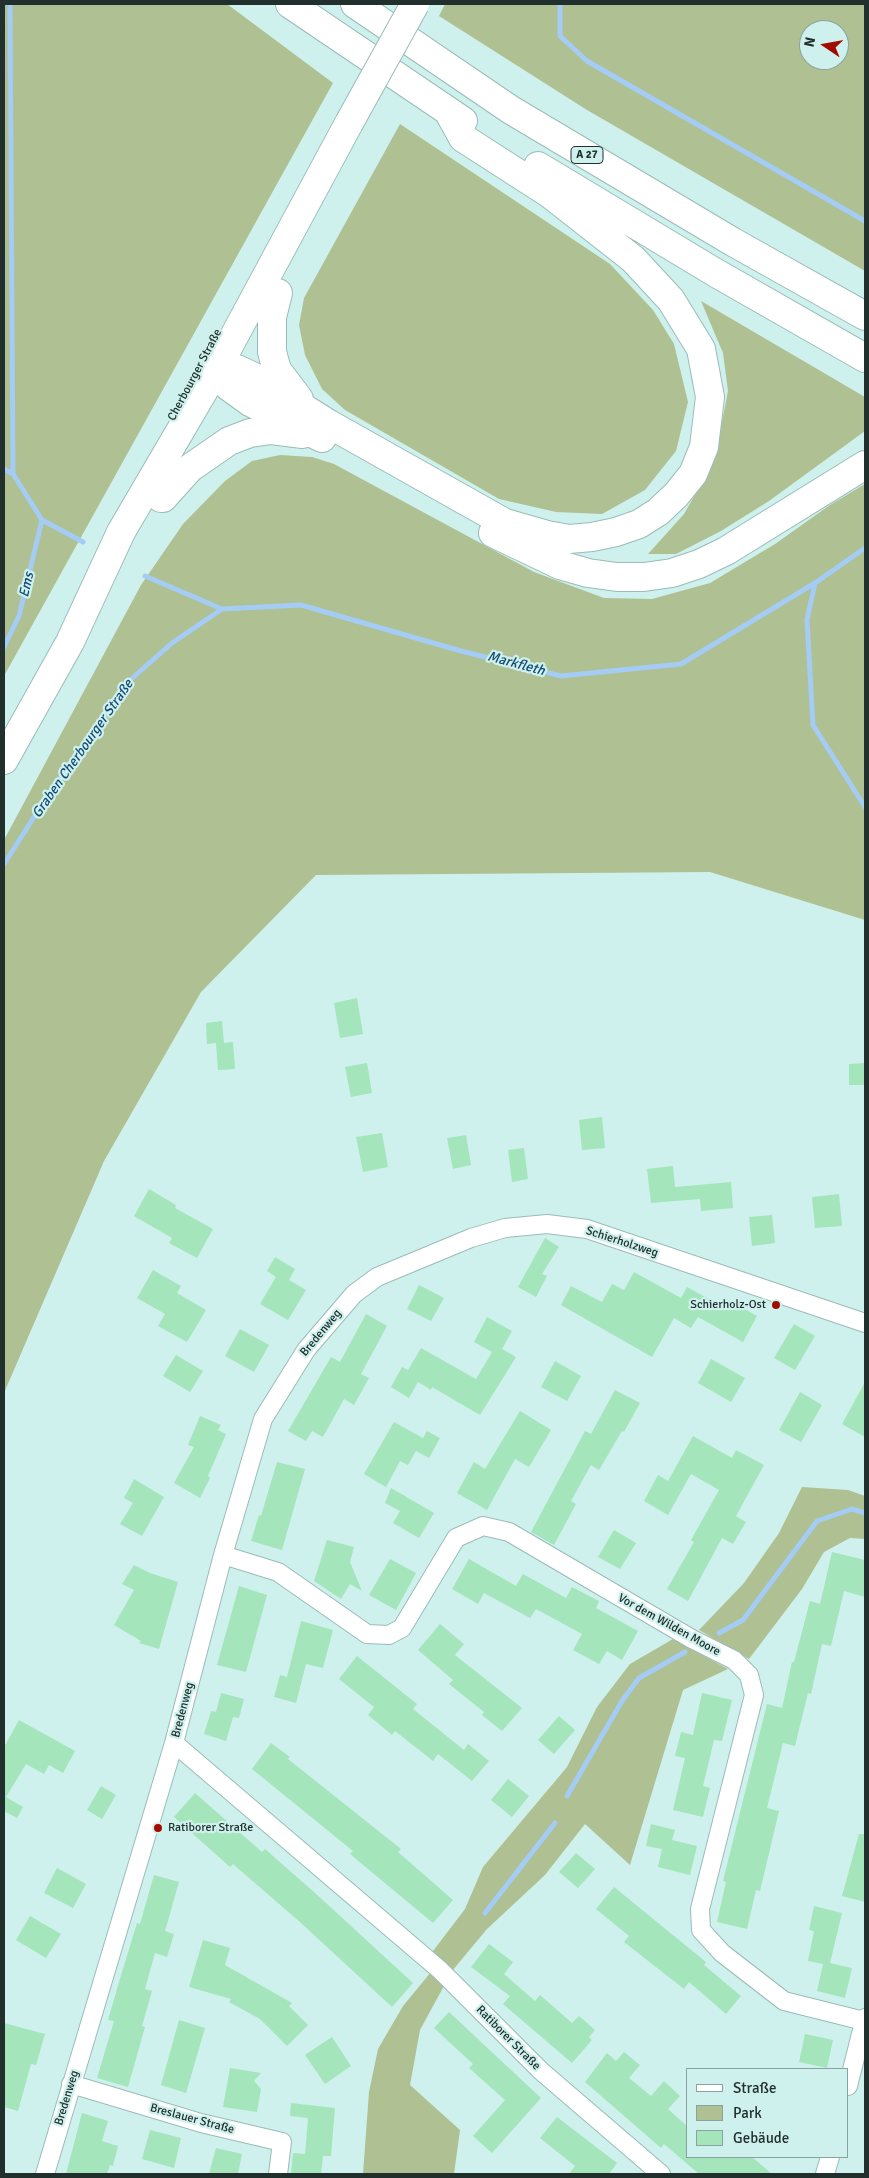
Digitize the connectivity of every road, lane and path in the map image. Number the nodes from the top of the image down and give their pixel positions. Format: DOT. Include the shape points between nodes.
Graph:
graph roads {
  1 [pos="290,4"];
  2 [pos="355,4"];
  3 [pos="415,4"];
  4 [pos="448,111"];
  5 [pos="349,123"];
  6 [pos="278,293"];
  7 [pos="865,316"];
  8 [pos="865,358"];
  9 [pos="227,374"];
  10 [pos="329,424"];
  11 [pos="348,451"];
  12 [pos="865,464"];
  13 [pos="161,498"];
  14 [pos="70,642"];
  15 [pos="4,760"];
  16 [pos="377,1277"];
  17 [pos="865,1323"];
  18 [pos="223,1555"];
  19 [pos="174,1743"];
  20 [pos="865,2020"];
  21 [pos="849,2082"];
  22 [pos="72,2084"];
  23 [pos="830,2158"];
  24 [pos="44,2174"];
  25 [pos="278,2174"];
  26 [pos="661,2174"];
  27 [pos="825,2174"];
  1 -- 4 [label="main road"];
  2 -- 7 [label="main road, A 27" via="511,110"];
  3 -- 5 [label="main road, Cherbourger Straße, bridge"];
  4 -- 8 [label="main road" via="716,273"];
  4 -- 10 [label="main road" via="463,138 565,206 633,259 671,300 701,349 710,397 704,447 693,474 658,512 639,524 616,532 569,538 505,523"];
  5 -- 6 [label="main road, Cherbourger Straße" via="304,243"];
  5 -- 9 [label="main road, Cherbourger Straße"];
  5 -- 14 [label="main road, Cherbourger Straße" via="296,189 114,526"];
  6 -- 9 [label="main road, Cherbourger Straße"];
  6 -- 10 [label="main road" via="271,334 277,370 306,407"];
  9 -- 10 [label="main road" via="254,377"];
  9 -- 11 [label="main road" via="250,402"];
  9 -- 13 [label="main road, Cherbourger Straße"];
  9 -- 14 [label="main road, Cherbourger Straße" via="121,532"];
  11 -- 12 [label="main road" via="486,530 588,573 617,577 672,573 699,564 726,551"];
  11 -- 13 [label="main road" via="311,436 288,431 250,433 230,440 210,453"];
  13 -- 14 [label="main road, Cherbourger Straße" via="110,584"];
  14 -- 15 [label="main road, Cherbourger Straße"];
  16 -- 17 [label="street, Schierholzweg" via="471,1238 505,1228 547,1224 587,1229"];
  16 -- 18 [label="street, Bredenweg" via="354,1294 306,1350 263,1419"];
  18 -- 19 [label="street, Bredenweg"];
  18 -- 20 [label="street, Vor dem Wilden Moore" via="278,1572 367,1634 389,1634 402,1628 456,1538 483,1526 509,1532 692,1639 734,1660 749,1675 754,1695 700,1909 701,1930 722,1953 784,2001"];
  19 -- 22 [label="street, Bredenweg"];
  19 -- 26 [label="street, Ratiborer Straße" via="440,1970 541,2071"];
  20 -- 21 [label="street"];
  22 -- 24 [label="street, Bredenweg"];
  22 -- 25 [label="street, Breslauer Straße" via="201,2123 282,2142"];
  23 -- 27 [label="street"];
}
